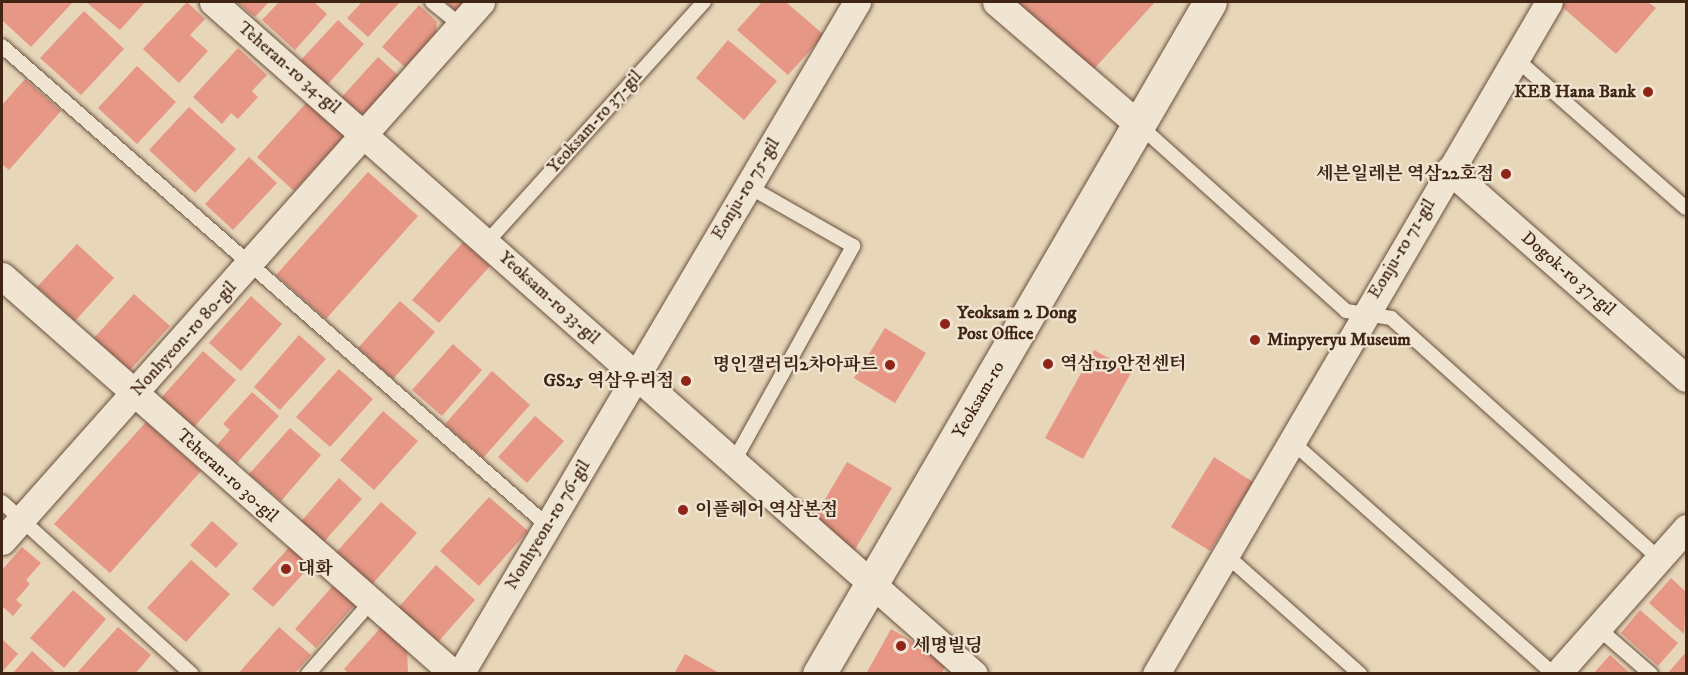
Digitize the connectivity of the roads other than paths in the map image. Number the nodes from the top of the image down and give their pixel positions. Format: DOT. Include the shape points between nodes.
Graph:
graph roads {
  1 [pos="213,2"];
  2 [pos="432,2"];
  3 [pos="481,2"];
  4 [pos="704,2"];
  5 [pos="857,2"];
  6 [pos="996,2"];
  7 [pos="1210,2"];
  8 [pos="1549,2"];
  9 [pos="460,25"];
  10 [pos="2,46"];
  11 [pos="1515,58"];
  12 [pos="1139,125"];
  13 [pos="364,134"];
  14 [pos="1449,170"];
  15 [pos="748,186"];
  16 [pos="1686,208"];
  17 [pos="487,242"];
  18 [pos="251,264"];
  19 [pos="2,276"];
  20 [pos="1365,311"];
  21 [pos="636,376"];
  22 [pos="1686,378"];
  23 [pos="135,393"];
  24 [pos="1290,440"];
  25 [pos="734,461"];
  26 [pos="11,511"];
  27 [pos="549,527"];
  28 [pos="1686,528"];
  29 [pos="2,541"];
  30 [pos="1225,554"];
  31 [pos="1660,559"];
  32 [pos="873,581"];
  33 [pos="370,603"];
  34 [pos="1598,628"];
  35 [pos="192,674"];
  36 [pos="308,674"];
  37 [pos="454,674"];
  38 [pos="460,674"];
  39 [pos="819,674"];
  40 [pos="974,674"];
  41 [pos="1156,674"];
  42 [pos="1360,674"];
  43 [pos="1555,674"];
  44 [pos="1651,674"];
  1 -- 13 [label="street, Teheran-ro 34-gil"];
  2 -- 9 [label="lane"];
  3 -- 9 [label="street, Nonhyeon-ro 80-gil"];
  4 -- 17 [label="lane, Yeoksam-ro 37-gil"];
  5 -- 15 [label="street, Eonju-ro 75-gil"];
  6 -- 12 [label="street"];
  7 -- 12 [label="main road, Yeoksam-ro"];
  8 -- 11 [label="street, Eonju-ro 71-gil"];
  9 -- 13 [label="street, Nonhyeon-ro 80-gil"];
  10 -- 18 [label="lane"];
  11 -- 14 [label="street, Eonju-ro 71-gil"];
  11 -- 16 [label="lane"];
  12 -- 20 [label="lane" via="1346,311"];
  12 -- 32 [label="main road, Yeoksam-ro"];
  13 -- 17 [label="street, Yeoksam-ro 33-gil"];
  13 -- 18 [label="street, Nonhyeon-ro 80-gil"];
  14 -- 20 [label="street, Eonju-ro 71-gil"];
  14 -- 22 [label="street, Dogok-ro 37-gil"];
  15 -- 21 [label="street, Eonju-ro 75-gil"];
  15 -- 25 [label="lane" via="853,246"];
  17 -- 21 [label="street, Yeoksam-ro 33-gil"];
  18 -- 23 [label="street, Nonhyeon-ro 80-gil"];
  18 -- 27 [label="lane"];
  19 -- 23 [label="street, Teheran-ro 30-gil"];
  20 -- 24 [label="street, Eonju-ro 71-gil"];
  20 -- 31 [label="lane" via="1390,318"];
  21 -- 25 [label="street, Yeoksam-ro 33-gil"];
  21 -- 27 [label="street, Nonhyeon-ro 76-gil"];
  23 -- 26 [label="street, Nonhyeon-ro 80-gil"];
  23 -- 33 [label="street, Teheran-ro 30-gil"];
  24 -- 30 [label="street, Eonju-ro 71-gil"];
  24 -- 43 [label="lane"];
  25 -- 32 [label="street, Yeoksam-ro 33-gil"];
  26 -- 29 [label="street, Nonhyeon-ro 80-gil"];
  26 -- 35 [label="lane"];
  27 -- 38 [label="street, Nonhyeon-ro 76-gil"];
  28 -- 31 [label="street"];
  30 -- 41 [label="street, Eonju-ro 71-gil"];
  30 -- 42 [label="lane"];
  31 -- 34 [label="street"];
  32 -- 39 [label="main road, Yeoksam-ro"];
  32 -- 40 [label="street, Yeoksam-ro 33-gil"];
  33 -- 36 [label="lane"];
  33 -- 37 [label="street, Teheran-ro 30-gil"];
  34 -- 43 [label="street"];
  34 -- 44 [label="lane"];
}
